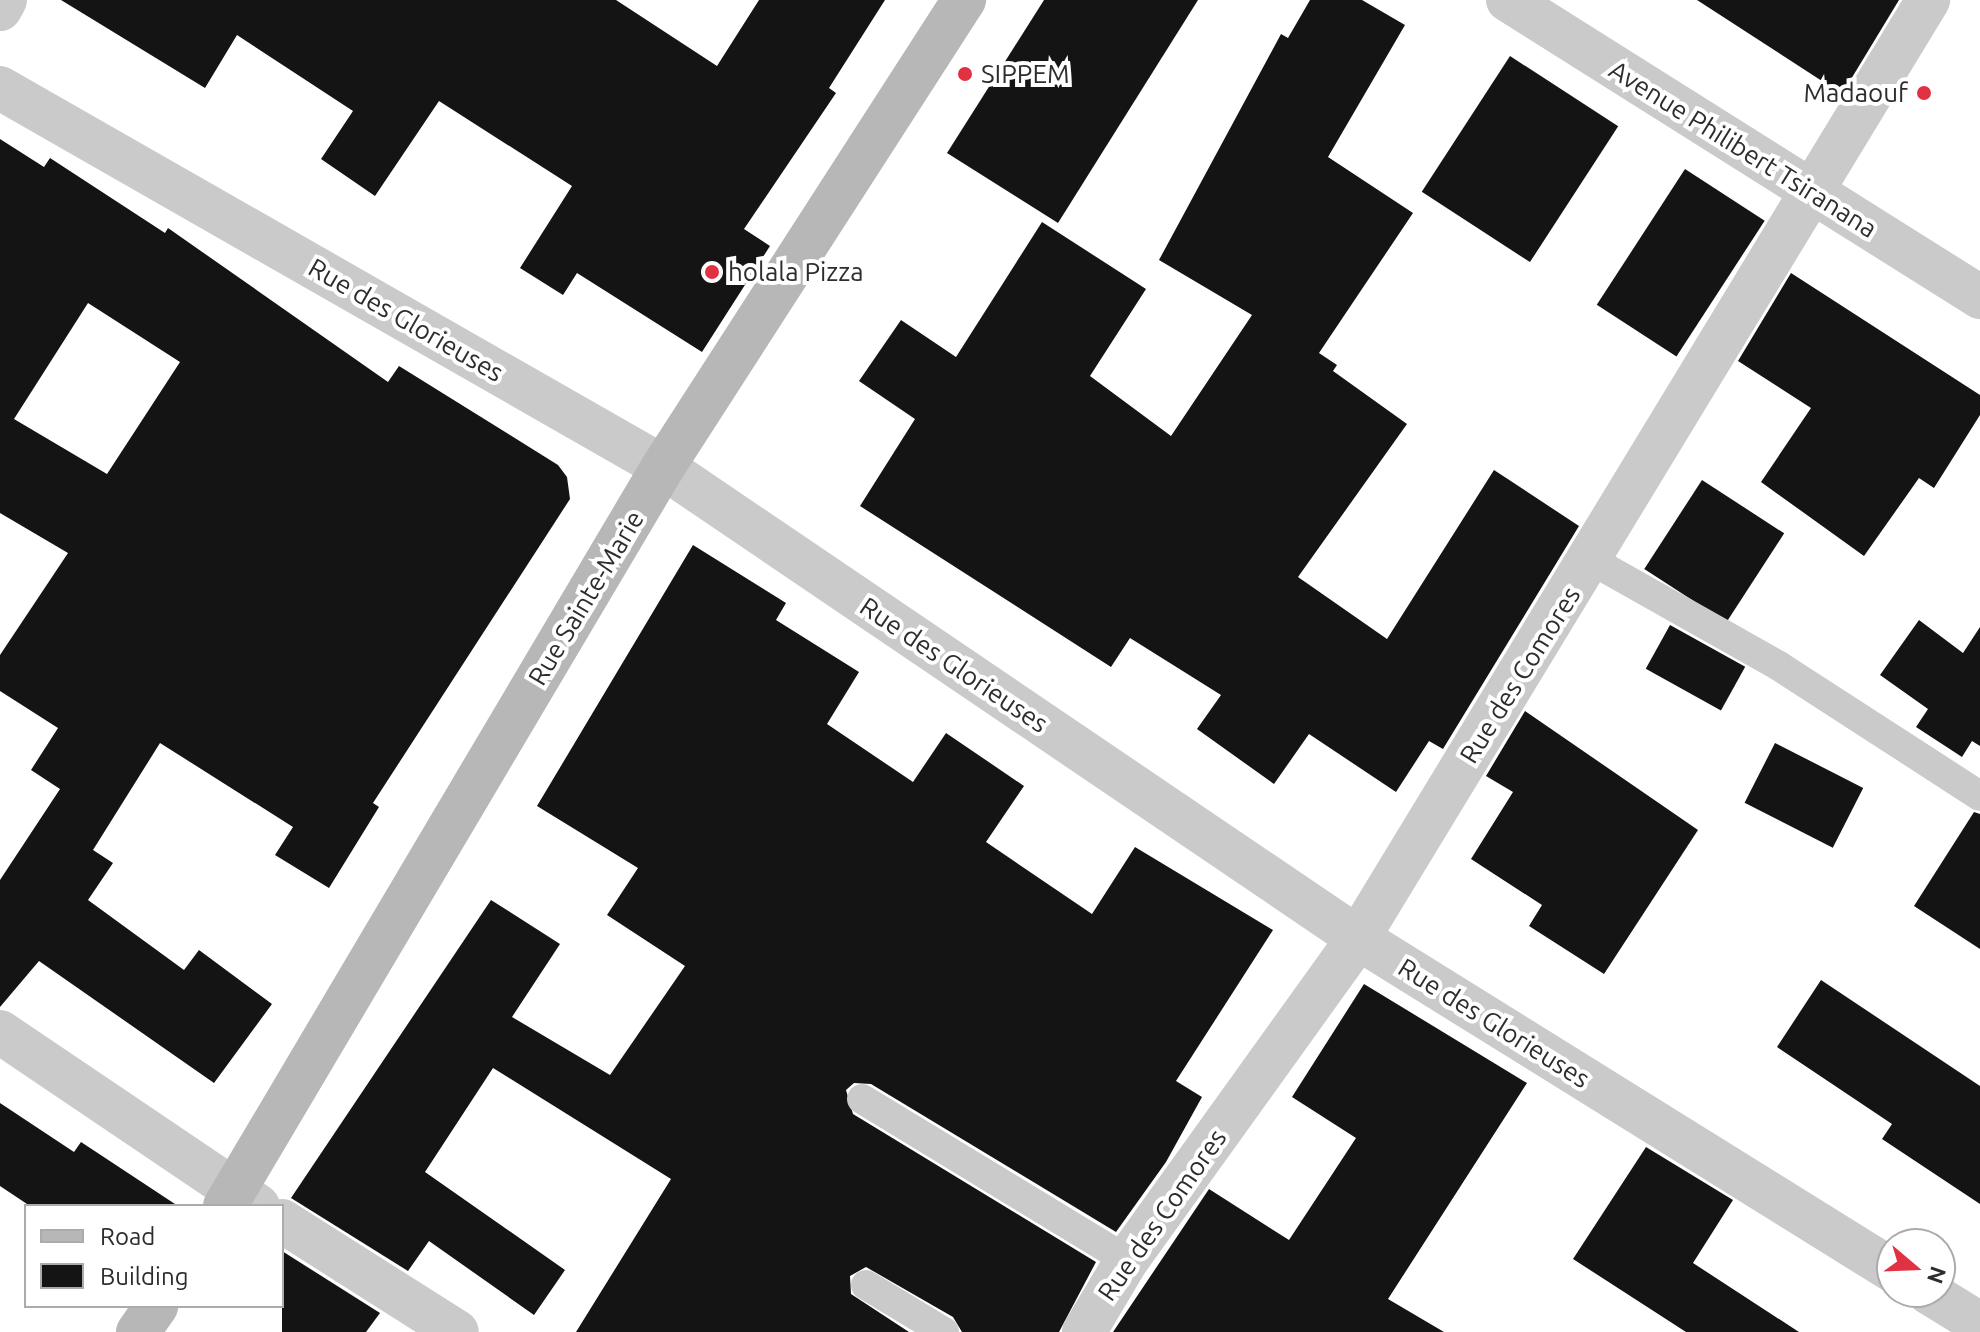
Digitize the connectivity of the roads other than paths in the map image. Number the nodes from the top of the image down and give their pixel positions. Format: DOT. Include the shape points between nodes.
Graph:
graph roads {
  1 [pos="5,0"];
  2 [pos="964,0"];
  3 [pos="1508,0"];
  4 [pos="1928,0"];
  5 [pos="0,9"];
  6 [pos="0,88"];
  7 [pos="1807,191"];
  8 [pos="1980,297"];
  9 [pos="663,467"];
  10 [pos="1591,560"];
  11 [pos="1980,796"];
  12 [pos="1358,938"];
  13 [pos="0,1032"];
  14 [pos="862,1099"];
  15 [pos="239,1201"];
  16 [pos="284,1222"];
  17 [pos="1127,1260"];
  18 [pos="1876,1260"];
  19 [pos="866,1285"];
  20 [pos="155,1308"];
  21 [pos="1954,1308"];
  22 [pos="1980,1324"];
  23 [pos="138,1332"];
  24 [pos="457,1332"];
  25 [pos="944,1332"];
  26 [pos="1084,1332"];
  1 -- 5 [label="street"];
  2 -- 9 [label="main road, Rue Sainte-Marie"];
  3 -- 7 [label="street, Avenue Philibert Tsiranana"];
  4 -- 7 [label="street, Rue des Comores"];
  6 -- 9 [label="street, Rue des Glorieuses"];
  7 -- 8 [label="street, Avenue Philibert Tsiranana"];
  7 -- 10 [label="street, Rue des Comores"];
  9 -- 12 [label="street, Rue des Glorieuses"];
  9 -- 15 [label="main road, Rue Sainte-Marie"];
  10 -- 11 [label="lane" via="1779,666"];
  10 -- 12 [label="street, Rue des Comores"];
  12 -- 17 [label="street, Rue des Comores"];
  12 -- 18 [label="street, Rue des Glorieuses"];
  13 -- 15 [label="street"];
  14 -- 17 [label="lane"];
  16 -- 24 [label="street"];
  17 -- 26 [label="street, Rue des Comores"];
  19 -- 25 [label="lane"];
  20 -- 23 [label="main road"];
  21 -- 22 [label="street"];
}
